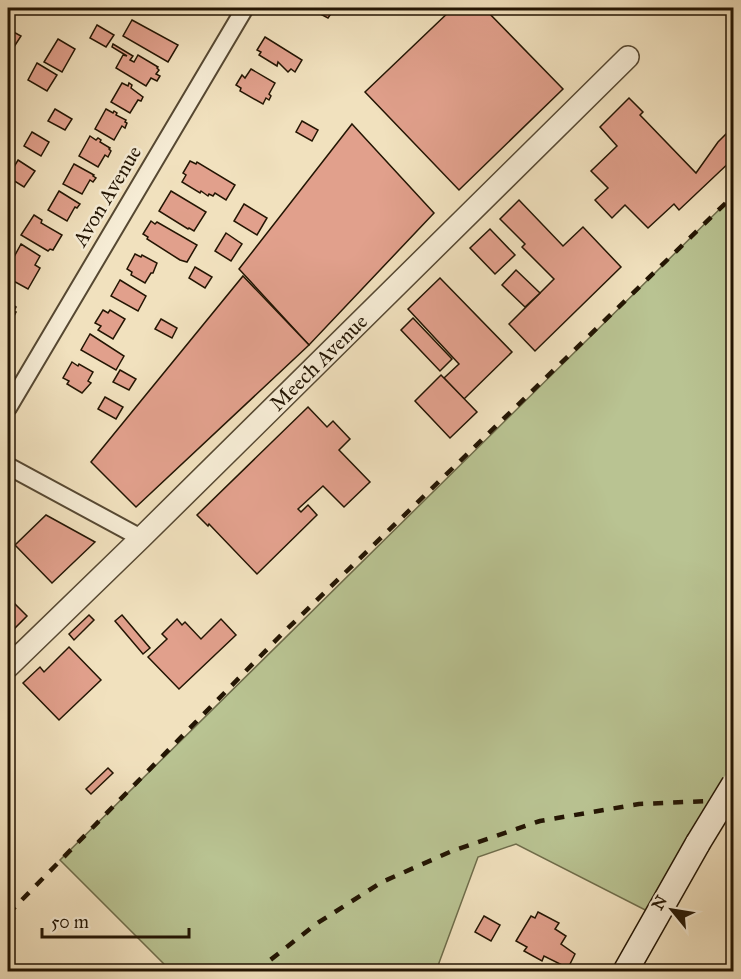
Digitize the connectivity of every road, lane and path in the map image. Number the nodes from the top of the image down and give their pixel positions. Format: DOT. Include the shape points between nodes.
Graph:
graph roads {
  1 [pos="245,8"];
  2 [pos="628,57"];
  3 [pos="8,408"];
  4 [pos="8,466"];
  5 [pos="141,538"];
  6 [pos="8,667"];
  7 [pos="734,784"];
  8 [pos="625,972"];
  1 -- 3 [label="street, Avon Avenue"];
  2 -- 5 [label="street, Meech Avenue"];
  4 -- 5 [label="street"];
  5 -- 6 [label="street, Meech Avenue"];
  7 -- 8 [label="main road, bridge"];
}
